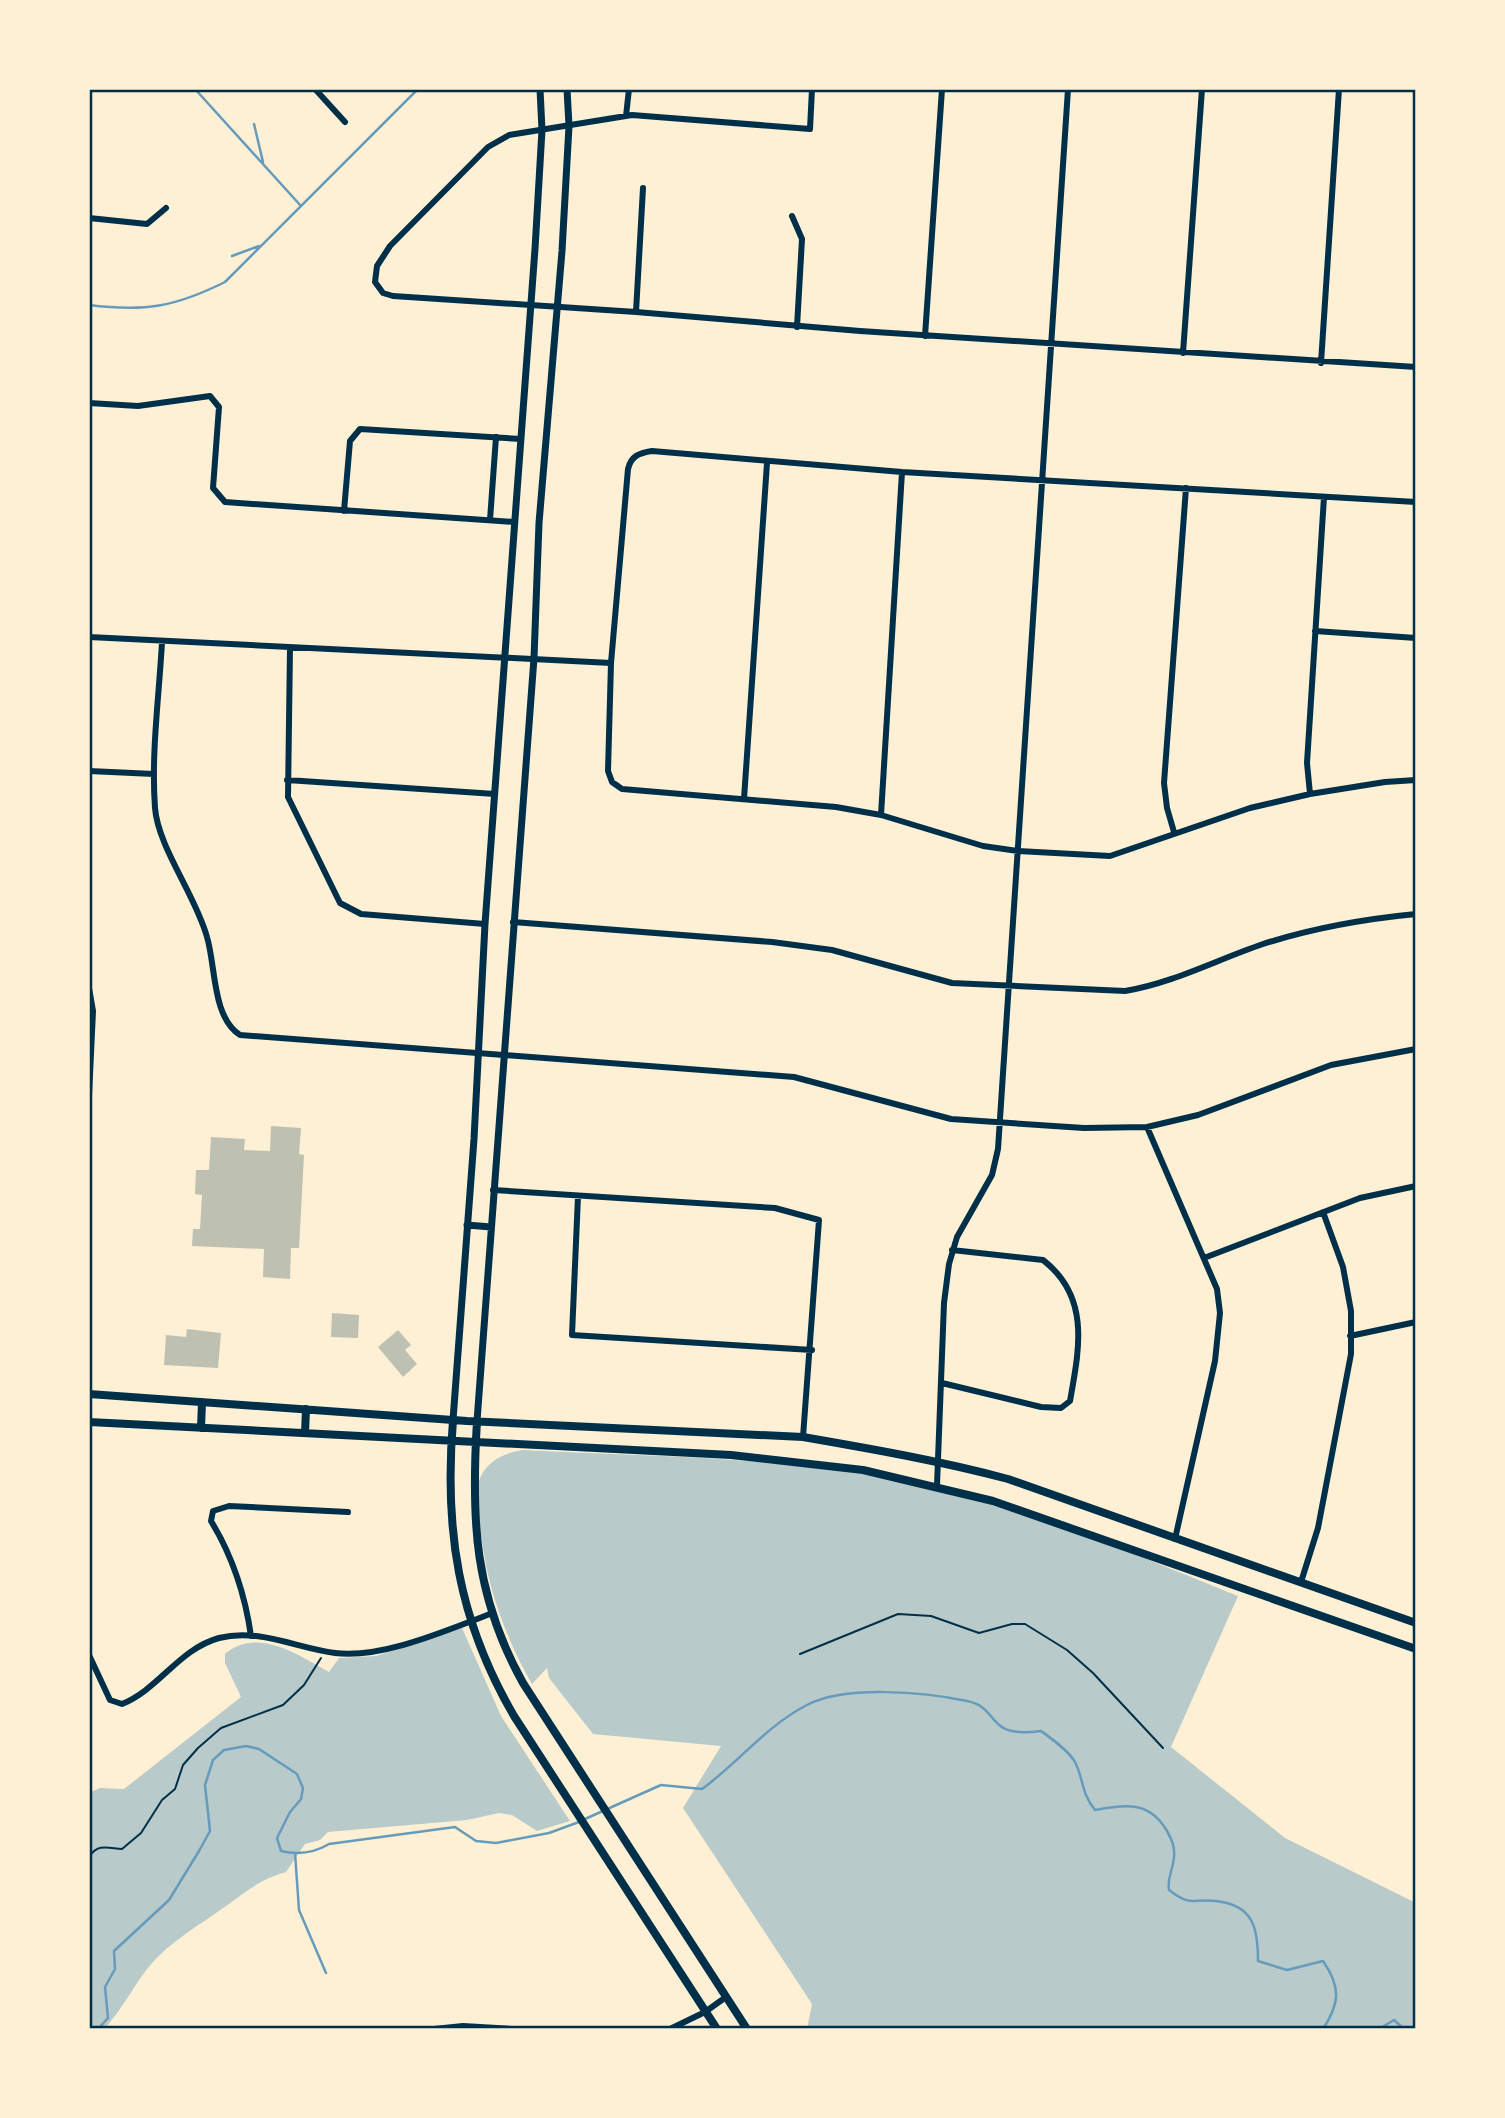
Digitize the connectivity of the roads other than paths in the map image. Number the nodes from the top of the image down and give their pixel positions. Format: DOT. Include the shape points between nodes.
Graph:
graph roads {
  1 [pos="315,89"];
  2 [pos="540,89"];
  3 [pos="567,89"];
  4 [pos="629,89"];
  5 [pos="812,89"];
  6 [pos="943,89"];
  7 [pos="1068,89"];
  8 [pos="1202,89"];
  9 [pos="1339,89"];
  10 [pos="626,116"];
  11 [pos="345,122"];
  12 [pos="569,126"];
  13 [pos="542,130"];
  14 [pos="643,188"];
  15 [pos="166,208"];
  16 [pos="792,216"];
  17 [pos="89,218"];
  18 [pos="531,306"];
  19 [pos="557,307"];
  20 [pos="636,312"];
  21 [pos="797,327"];
  22 [pos="925,336"];
  23 [pos="1052,344"];
  24 [pos="1183,353"];
  25 [pos="1321,363"];
  26 [pos="1416,367"];
  27 [pos="89,403"];
  28 [pos="496,437"];
  29 [pos="521,439"];
  30 [pos="767,463"];
  31 [pos="902,472"];
  32 [pos="1043,480"];
  33 [pos="1186,488"];
  34 [pos="1324,497"];
  35 [pos="1416,502"];
  36 [pos="345,511"];
  37 [pos="490,520"];
  38 [pos="515,522"];
  39 [pos="1315,631"];
  40 [pos="89,637"];
  41 [pos="1416,638"];
  42 [pos="162,642"];
  43 [pos="290,648"];
  44 [pos="507,658"];
  45 [pos="534,658"];
  46 [pos="611,663"];
  47 [pos="89,771"];
  48 [pos="154,774"];
  49 [pos="287,780"];
  50 [pos="1416,780"];
  51 [pos="495,794"];
  52 [pos="1310,794"];
  53 [pos="744,799"];
  54 [pos="881,815"];
  55 [pos="1174,832"];
  56 [pos="1018,851"];
  57 [pos="1416,914"];
  58 [pos="513,922"];
  59 [pos="485,924"];
  60 [pos="89,988"];
  61 [pos="1008,988"];
  62 [pos="91,1040"];
  63 [pos="1416,1049"];
  64 [pos="478,1053"];
  65 [pos="502,1055"];
  66 [pos="89,1096"];
  67 [pos="999,1122"];
  68 [pos="1147,1127"];
  69 [pos="1416,1186"];
  70 [pos="493,1190"];
  71 [pos="578,1196"];
  72 [pos="1323,1212"];
  73 [pos="467,1225"];
  74 [pos="491,1227"];
  75 [pos="952,1250"];
  76 [pos="1204,1258"];
  77 [pos="1416,1322"];
  78 [pos="1350,1336"];
  79 [pos="812,1350"];
  80 [pos="942,1382"];
  81 [pos="89,1394"];
  82 [pos="202,1402"];
  83 [pos="306,1409"];
  84 [pos="453,1420"];
  85 [pos="477,1421"];
  86 [pos="89,1422"];
  87 [pos="201,1428"];
  88 [pos="304,1433"];
  89 [pos="803,1437"];
  90 [pos="451,1441"];
  91 [pos="476,1442"];
  92 [pos="939,1462"];
  93 [pos="937,1485"];
  94 [pos="348,1512"];
  95 [pos="1175,1539"];
  96 [pos="1301,1582"];
  97 [pos="490,1614"];
  98 [pos="469,1622"];
  99 [pos="1416,1623"];
  100 [pos="251,1636"];
  101 [pos="1416,1649"];
  102 [pos="89,1655"];
  103 [pos="726,1997"];
  104 [pos="705,2012"];
  105 [pos="434,2029"];
  106 [pos="512,2029"];
  107 [pos="670,2029"];
  108 [pos="717,2029"];
  109 [pos="747,2029"];
  1 -- 11 [label="street"];
  2 -- 13 [label="street"];
  3 -- 12 [label="street"];
  4 -- 10 [label="street"];
  5 -- 10 [label="street" via="810,128"];
  6 -- 22 [label="street"];
  7 -- 23 [label="street"];
  8 -- 24 [label="street"];
  9 -- 25 [label="street"];
  10 -- 12 [label="street"];
  12 -- 13 [label="street"];
  12 -- 19 [label="street"];
  13 -- 18 [label="street"];
  13 -- 18 [label="street" via="509,135 488,147 390,246 374,274 378,288 393,296"];
  14 -- 20 [label="street"];
  15 -- 17 [label="street" via="147,224"];
  16 -- 21 [label="street" via="802,239"];
  18 -- 19 [label="street"];
  18 -- 29 [label="street"];
  19 -- 20 [label="street"];
  19 -- 45 [label="street" via="539,523"];
  20 -- 21 [label="street"];
  21 -- 22 [label="street"];
  22 -- 23 [label="street"];
  23 -- 24 [label="street"];
  23 -- 32 [label="street"];
  24 -- 25 [label="street"];
  25 -- 26 [label="street"];
  27 -- 36 [label="street" via="138,406 210,396 219,407 212,480 219,498 234,504"];
  28 -- 29 [label="street"];
  28 -- 36 [label="street" via="360,429 350,441"];
  28 -- 37 [label="street"];
  29 -- 38 [label="street"];
  30 -- 31 [label="street"];
  30 -- 46 [label="street" via="652,451 640,453 630,462"];
  30 -- 53 [label="street"];
  31 -- 32 [label="street"];
  31 -- 54 [label="street"];
  32 -- 33 [label="street"];
  32 -- 56 [label="street"];
  33 -- 34 [label="street"];
  33 -- 55 [label="street" via="1164,783"];
  34 -- 35 [label="street"];
  34 -- 39 [label="street"];
  36 -- 37 [label="street"];
  37 -- 38 [label="street"];
  38 -- 44 [label="street"];
  39 -- 41 [label="street"];
  39 -- 52 [label="street" via="1307,763"];
  40 -- 42 [label="street"];
  42 -- 43 [label="street"];
  42 -- 48 [label="street"];
  43 -- 44 [label="street"];
  43 -- 49 [label="street"];
  44 -- 45 [label="street"];
  44 -- 51 [label="street"];
  45 -- 46 [label="street"];
  45 -- 58 [label="street"];
  46 -- 53 [label="street" via="608,771 615,785"];
  47 -- 48 [label="street"];
  48 -- 64 [label="street" via="157,822 206,932 223,1016 232,1030 247,1037"];
  49 -- 51 [label="street"];
  49 -- 59 [label="street" via="291,804 333,893 346,909"];
  50 -- 52 [label="street"];
  51 -- 59 [label="street"];
  52 -- 55 [label="street"];
  53 -- 54 [label="street"];
  54 -- 56 [label="street" via="983,846"];
  55 -- 56 [label="street" via="1110,856"];
  56 -- 61 [label="street"];
  57 -- 61 [label="street" via="1350,921 1264,944 1152,987 1125,991"];
  58 -- 61 [label="street" via="772,942 832,950 952,983"];
  58 -- 65 [label="street"];
  59 -- 64 [label="street"];
  60 -- 62 [label="street"];
  61 -- 67 [label="street"];
  62 -- 66 [label="street"];
  63 -- 68 [label="street" via="1331,1065 1210,1111"];
  64 -- 65 [label="street"];
  64 -- 73 [label="street"];
  65 -- 67 [label="street" via="793,1077 922,1114"];
  65 -- 70 [label="street"];
  67 -- 68 [label="street"];
  67 -- 75 [label="street" via="992,1175"];
  68 -- 76 [label="street"];
  69 -- 72 [label="street" via="1360,1198"];
  70 -- 71 [label="street"];
  70 -- 74 [label="street"];
  71 -- 79 [label="street" via="775,1208 819,1220"];
  71 -- 79 [label="street" via="572,1335"];
  72 -- 76 [label="street"];
  72 -- 78 [label="street" via="1343,1267 1351,1311"];
  73 -- 74 [label="street"];
  73 -- 84 [label="street"];
  74 -- 85 [label="street"];
  75 -- 80 [label="street" via="944,1303"];
  75 -- 80 [label="street" via="1043,1260 1063,1282 1074,1306 1080,1347 1070,1401 1061,1408"];
  76 -- 95 [label="street" via="1217,1289 1218,1339"];
  77 -- 78 [label="street"];
  78 -- 96 [label="street" via="1342,1412 1318,1528"];
  79 -- 89 [label="street"];
  80 -- 92 [label="street"];
  81 -- 82 [label="main road"];
  82 -- 83 [label="main road"];
  82 -- 87 [label="main road"];
  83 -- 84 [label="main road"];
  83 -- 88 [label="main road"];
  84 -- 85 [label="main road"];
  84 -- 90 [label="main road"];
  85 -- 89 [label="main road"];
  85 -- 91 [label="main road"];
  86 -- 87 [label="main road"];
  87 -- 88 [label="main road"];
  88 -- 90 [label="main road"];
  89 -- 92 [label="main road"];
  90 -- 91 [label="main road"];
  90 -- 98 [label="main road" via="451,1530"];
  91 -- 93 [label="main road" via="731,1455 863,1470"];
  91 -- 97 [label="main road" via="472,1500"];
  92 -- 93 [label="street"];
  92 -- 95 [label="main road" via="1008,1479"];
  93 -- 101 [label="main road" via="1052,1520"];
  94 -- 100 [label="street" via="229,1506 213,1511 211,1521 246,1598"];
  95 -- 96 [label="main road"];
  96 -- 99 [label="main road"];
  97 -- 98 [label="street"];
  97 -- 103 [label="main road" via="523,1683"];
  98 -- 100 [label="street" via="380,1650 338,1654"];
  98 -- 104 [label="main road" via="501,1694"];
  100 -- 102 [label="street" via="218,1639 195,1648 137,1696 117,1704 107,1695"];
  103 -- 104 [label="street"];
  103 -- 109 [label="main road"];
  104 -- 107 [label="street"];
  104 -- 108 [label="main road"];
  105 -- 106 [label="street"];
}
